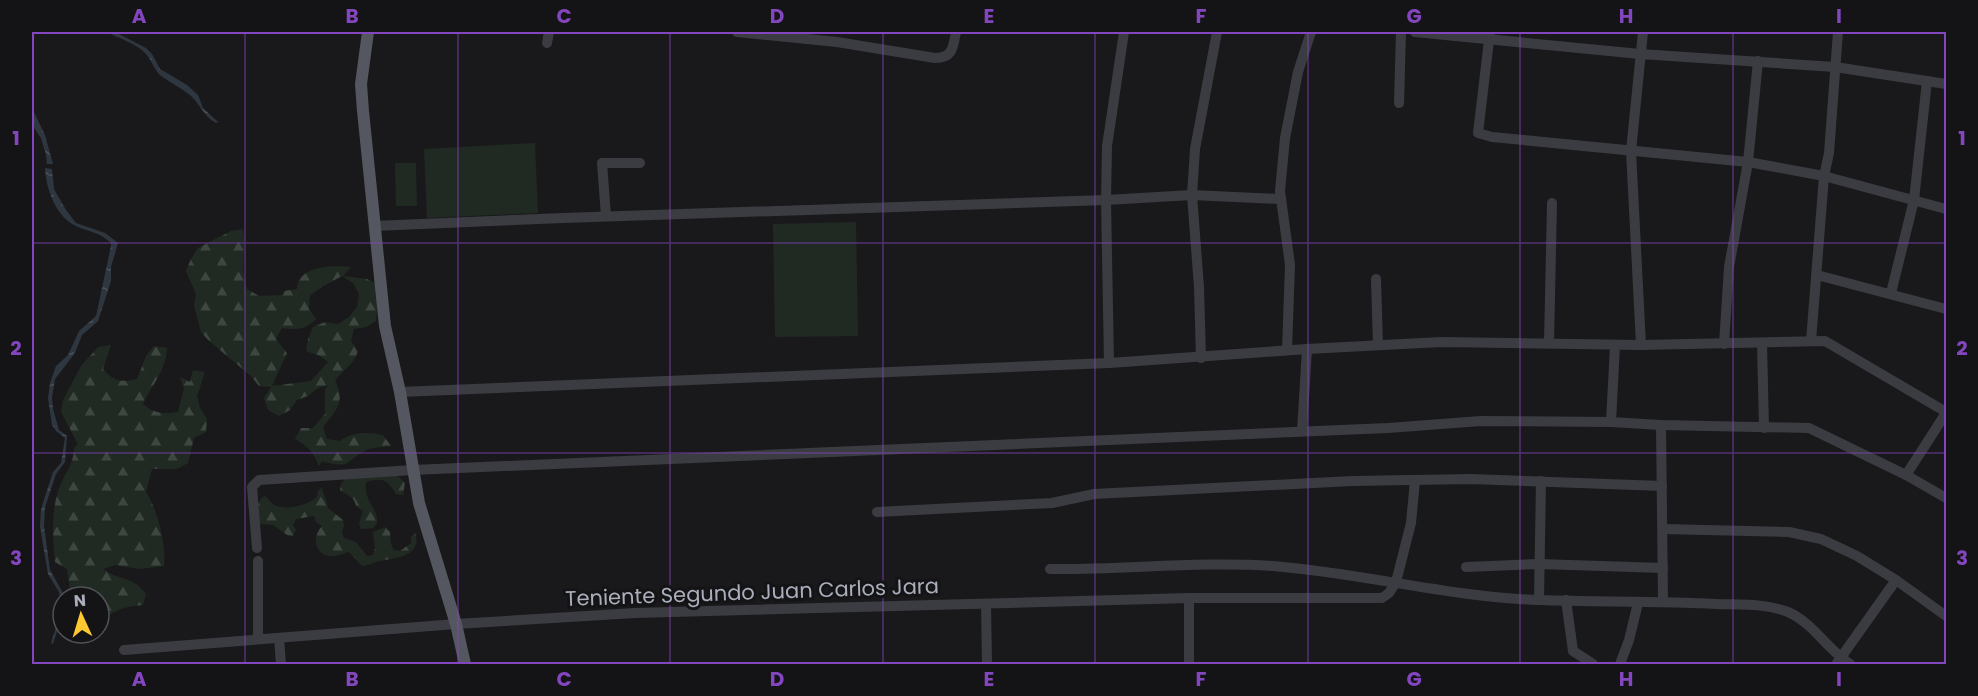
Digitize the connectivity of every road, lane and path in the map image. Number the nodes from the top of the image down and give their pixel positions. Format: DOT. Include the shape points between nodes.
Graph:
graph roads {
  1 [pos="368,32"];
  2 [pos="549,32"];
  3 [pos="737,32"];
  4 [pos="956,32"];
  5 [pos="1124,32"];
  6 [pos="1217,32"];
  7 [pos="1311,32"];
  8 [pos="1401,32"];
  9 [pos="1415,32"];
  10 [pos="1643,32"];
  11 [pos="1838,32"];
  12 [pos="1489,35"];
  13 [pos="837,37"];
  14 [pos="547,44"];
  15 [pos="1640,54"];
  16 [pos="1758,61"];
  17 [pos="1835,67"];
  18 [pos="1927,81"];
  19 [pos="1947,84"];
  20 [pos="1399,104"];
  21 [pos="1630,151"];
  22 [pos="1748,162"];
  23 [pos="640,163"];
  24 [pos="1824,176"];
  25 [pos="1192,195"];
  26 [pos="1280,199"];
  27 [pos="1106,200"];
  28 [pos="1914,200"];
  29 [pos="1552,203"];
  30 [pos="1947,209"];
  31 [pos="606,216"];
  32 [pos="374,226"];
  33 [pos="1817,275"];
  34 [pos="1376,279"];
  35 [pos="1891,293"];
  36 [pos="1947,309"];
  37 [pos="1811,341"];
  38 [pos="1549,343"];
  39 [pos="1762,343"];
  40 [pos="1724,344"];
  41 [pos="1378,345"];
  42 [pos="1615,345"];
  43 [pos="1641,345"];
  44 [pos="1307,349"];
  45 [pos="1287,350"];
  46 [pos="1201,358"];
  47 [pos="1109,363"];
  48 [pos="400,392"];
  49 [pos="1947,412"];
  50 [pos="1611,422"];
  51 [pos="1661,425"];
  52 [pos="1764,428"];
  53 [pos="1302,431"];
  54 [pos="413,470"];
  55 [pos="1906,476"];
  56 [pos="1415,480"];
  57 [pos="1541,481"];
  58 [pos="1662,486"];
  59 [pos="1947,498"];
  60 [pos="877,512"];
  61 [pos="1663,529"];
  62 [pos="257,548"];
  63 [pos="258,561"];
  64 [pos="1539,564"];
  65 [pos="1466,567"];
  66 [pos="1663,568"];
  67 [pos="1050,569"];
  68 [pos="1896,580"];
  69 [pos="1396,582"];
  70 [pos="1189,598"];
  71 [pos="1539,600"];
  72 [pos="1566,600"];
  73 [pos="1663,601"];
  74 [pos="1638,603"];
  75 [pos="986,604"];
  76 [pos="1947,616"];
  77 [pos="456,624"];
  78 [pos="279,638"];
  79 [pos="258,639"];
  80 [pos="124,650"];
  81 [pos="1842,662"];
  82 [pos="281,664"];
  83 [pos="465,664"];
  84 [pos="987,664"];
  85 [pos="1190,664"];
  86 [pos="1593,664"];
  87 [pos="1620,664"];
  1 -- 32 [label="main road" via="361,84"];
  2 -- 14 [label="street"];
  3 -- 13 [label="street"];
  4 -- 13 [label="street" via="953,50 943,58"];
  5 -- 27 [label="street" via="1107,146"];
  6 -- 25 [label="street" via="1195,149"];
  7 -- 26 [label="street" via="1298,72 1285,138"];
  8 -- 20 [label="street"];
  9 -- 12 [label="street"];
  10 -- 15 [label="street"];
  11 -- 17 [label="street"];
  12 -- 15 [label="street"];
  12 -- 21 [label="street" via="1478,134"];
  15 -- 16 [label="street"];
  15 -- 21 [label="street"];
  16 -- 17 [label="street"];
  16 -- 22 [label="street"];
  17 -- 18 [label="street"];
  17 -- 24 [label="street"];
  18 -- 19 [label="street"];
  18 -- 28 [label="street"];
  21 -- 22 [label="street"];
  21 -- 43 [label="street"];
  22 -- 24 [label="street"];
  22 -- 40 [label="street" via="1729,267"];
  23 -- 31 [label="street" via="602,163"];
  24 -- 28 [label="street"];
  24 -- 33 [label="street"];
  25 -- 26 [label="street"];
  25 -- 27 [label="street"];
  25 -- 46 [label="street"];
  26 -- 45 [label="street" via="1290,265"];
  27 -- 31 [label="street"];
  27 -- 47 [label="street"];
  28 -- 30 [label="street"];
  28 -- 35 [label="street"];
  29 -- 38 [label="street"];
  31 -- 32 [label="street"];
  32 -- 48 [label="main road" via="385,326"];
  33 -- 35 [label="street"];
  33 -- 37 [label="street"];
  34 -- 41 [label="street"];
  35 -- 36 [label="street"];
  37 -- 39 [label="street"];
  37 -- 49 [label="street" via="1825,341"];
  38 -- 41 [label="street"];
  38 -- 42 [label="street"];
  39 -- 40 [label="street"];
  39 -- 52 [label="street"];
  40 -- 43 [label="street"];
  41 -- 44 [label="street"];
  42 -- 43 [label="street"];
  42 -- 50 [label="street"];
  44 -- 45 [label="street"];
  44 -- 53 [label="street"];
  45 -- 46 [label="street"];
  46 -- 47 [label="street"];
  47 -- 48 [label="street"];
  48 -- 54 [label="main road"];
  49 -- 55 [label="street"];
  50 -- 51 [label="street"];
  50 -- 53 [label="street" via="1481,421"];
  51 -- 52 [label="street"];
  51 -- 58 [label="street"];
  52 -- 55 [label="street" via="1809,428"];
  53 -- 54 [label="street"];
  54 -- 62 [label="street" via="260,480 252,487"];
  54 -- 77 [label="main road" via="419,503"];
  55 -- 59 [label="street"];
  56 -- 57 [label="street"];
  56 -- 60 [label="street" via="1094,494 1052,503"];
  56 -- 69 [label="street" via="1411,523"];
  57 -- 58 [label="street"];
  57 -- 64 [label="street"];
  58 -- 61 [label="street"];
  61 -- 66 [label="street"];
  61 -- 68 [label="street" via="1789,532 1821,539"];
  63 -- 79 [label="street"];
  64 -- 65 [label="street"];
  64 -- 66 [label="street"];
  64 -- 71 [label="street"];
  66 -- 73 [label="street"];
  67 -- 69 [label="street" via="1273,566"];
  68 -- 76 [label="street"];
  68 -- 81 [label="street"];
  69 -- 70 [label="street, Teniente Segundo Juan Carlos Jara" via="1382,598"];
  69 -- 71 [label="street" via="1486,597"];
  70 -- 75 [label="street, Teniente Segundo Juan Carlos Jara"];
  70 -- 85 [label="street"];
  71 -- 72 [label="street"];
  72 -- 74 [label="street"];
  72 -- 86 [label="street" via="1573,651"];
  73 -- 74 [label="street"];
  73 -- 81 [label="street" via="1767,606 1789,612"];
  74 -- 87 [label="street"];
  75 -- 77 [label="street, Teniente Segundo Juan Carlos Jara" via="635,614"];
  75 -- 84 [label="street"];
  77 -- 78 [label="street, Teniente Segundo Juan Carlos Jara"];
  77 -- 83 [label="main road"];
  78 -- 79 [label="street, Teniente Segundo Juan Carlos Jara"];
  78 -- 82 [label="street"];
  79 -- 80 [label="street, Teniente Segundo Juan Carlos Jara"];
}
